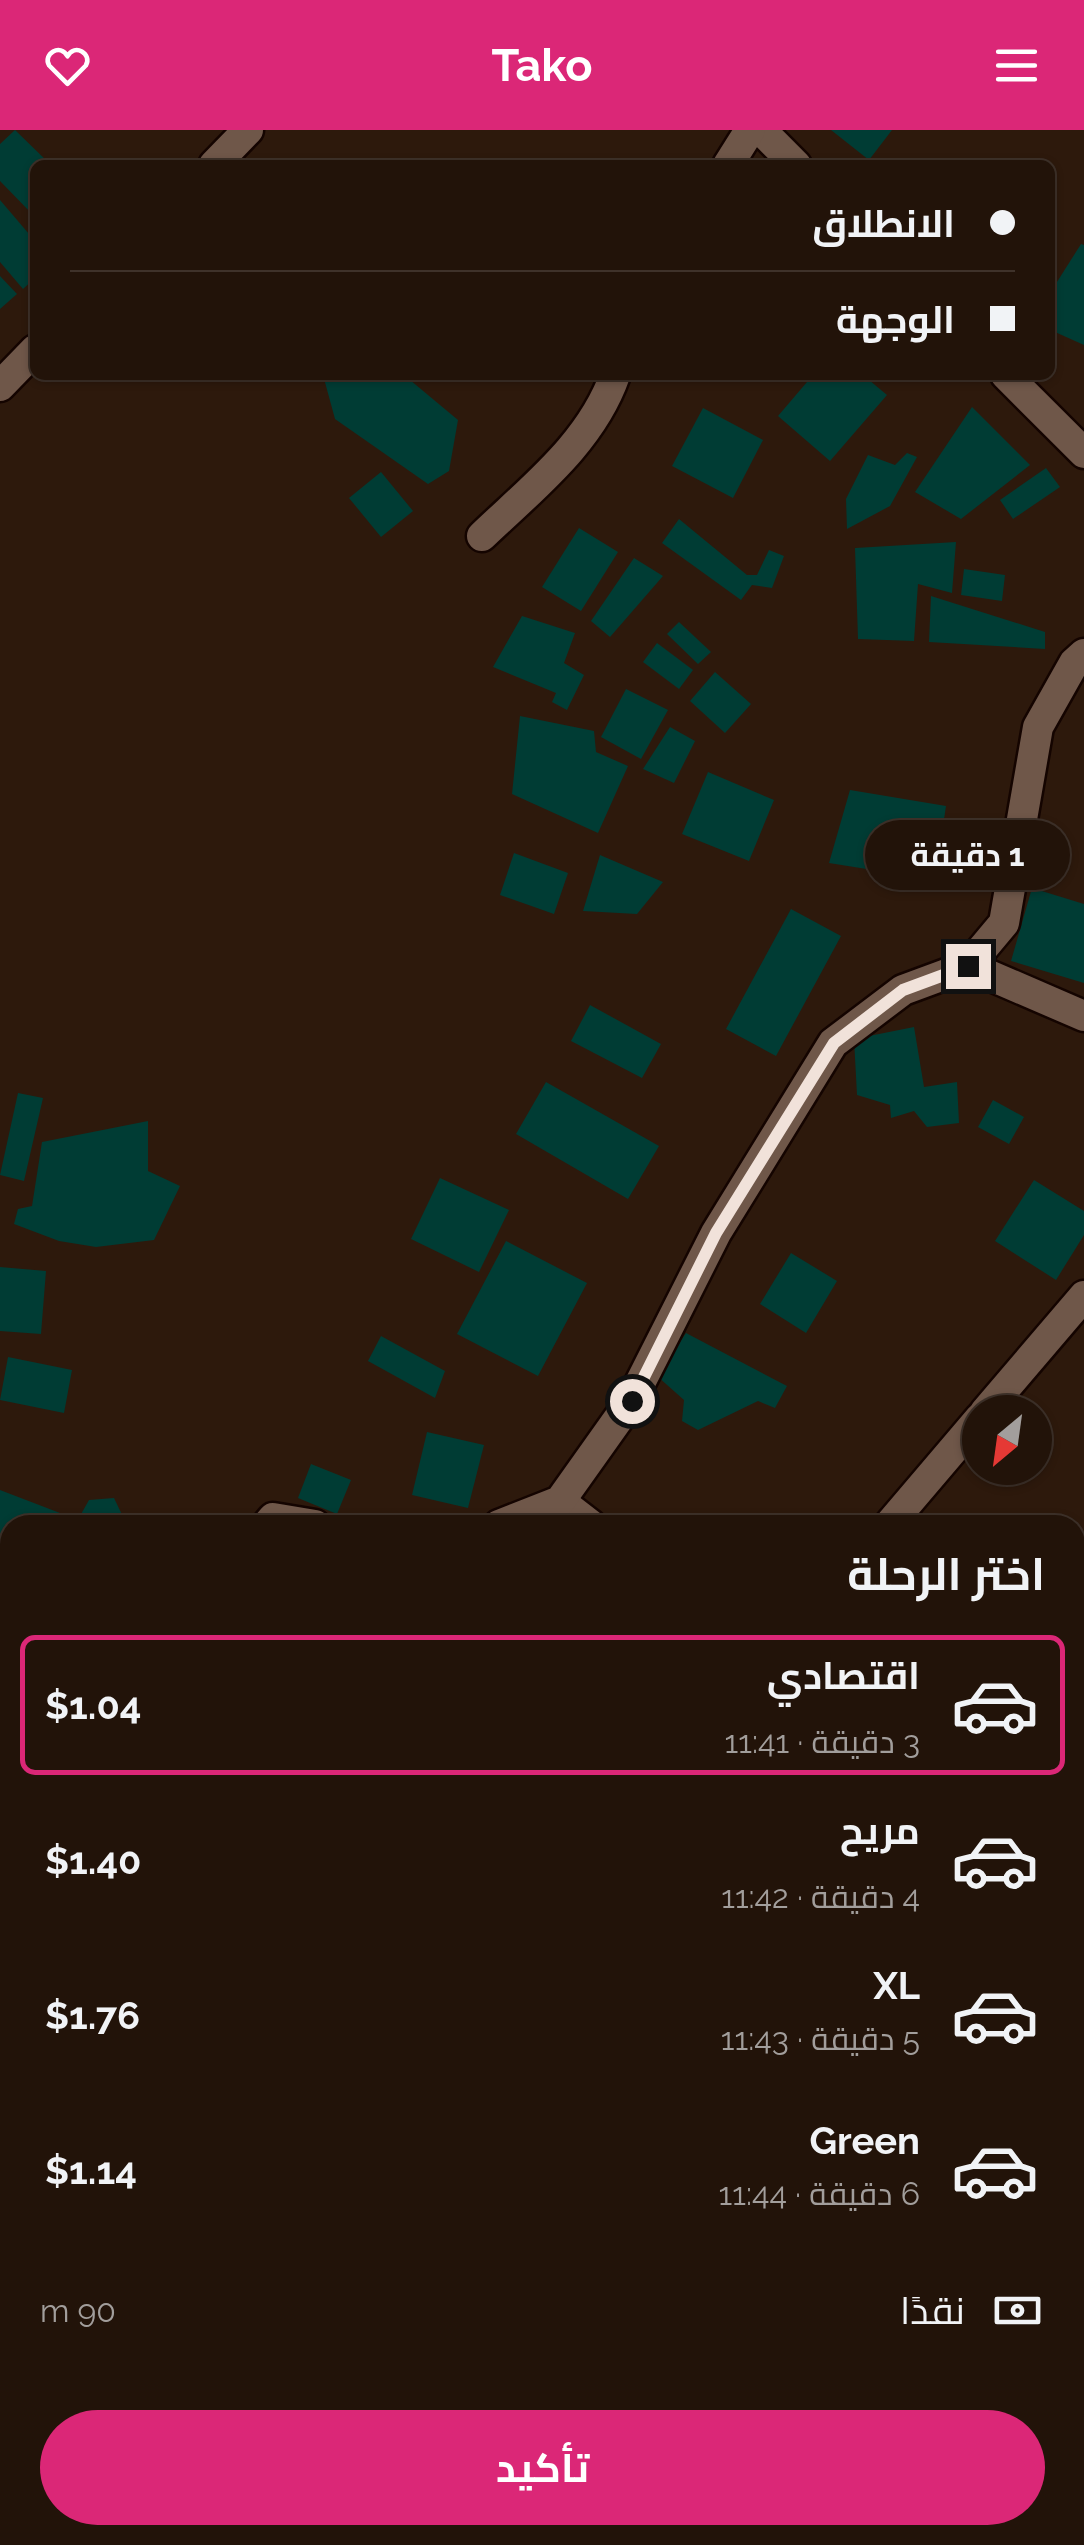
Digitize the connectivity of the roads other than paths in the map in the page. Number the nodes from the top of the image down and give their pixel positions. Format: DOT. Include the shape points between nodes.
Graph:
graph roads {
  1 [pos="248,130"];
  2 [pos="750,130"];
  3 [pos="761,130"];
  4 [pos="219,160"];
  5 [pos="731,160"];
  6 [pos="791,160"];
  7 [pos="30,355"];
  8 [pos="613,380"];
  9 [pos="1011,380"];
  10 [pos="0,386"];
  11 [pos="1084,453"];
  12 [pos="482,536"];
  13 [pos="1084,654"];
  14 [pos="968,966"];
  15 [pos="1084,1016"];
  16 [pos="1084,1296"];
  17 [pos="999,1395"];
  18 [pos="962,1439"];
  19 [pos="560,1501"];
  20 [pos="524,1515"];
  21 [pos="578,1515"];
  22 [pos="897,1515"];
  1 -- 4 [label="street"];
  2 -- 5 [label="street"];
  3 -- 6 [label="street"];
  7 -- 10 [label="street"];
  8 -- 12 [label="street" via="577,444"];
  9 -- 11 [label="street"];
  13 -- 14 [label="street" via="1038,727 1004,924"];
  14 -- 15 [label="street"];
  14 -- 19 [label="street" via="903,990 834,1043 716,1233 632,1401"];
  16 -- 17 [label="street"];
  18 -- 22 [label="street"];
  19 -- 20 [label="street"];
  19 -- 21 [label="street"];
}
